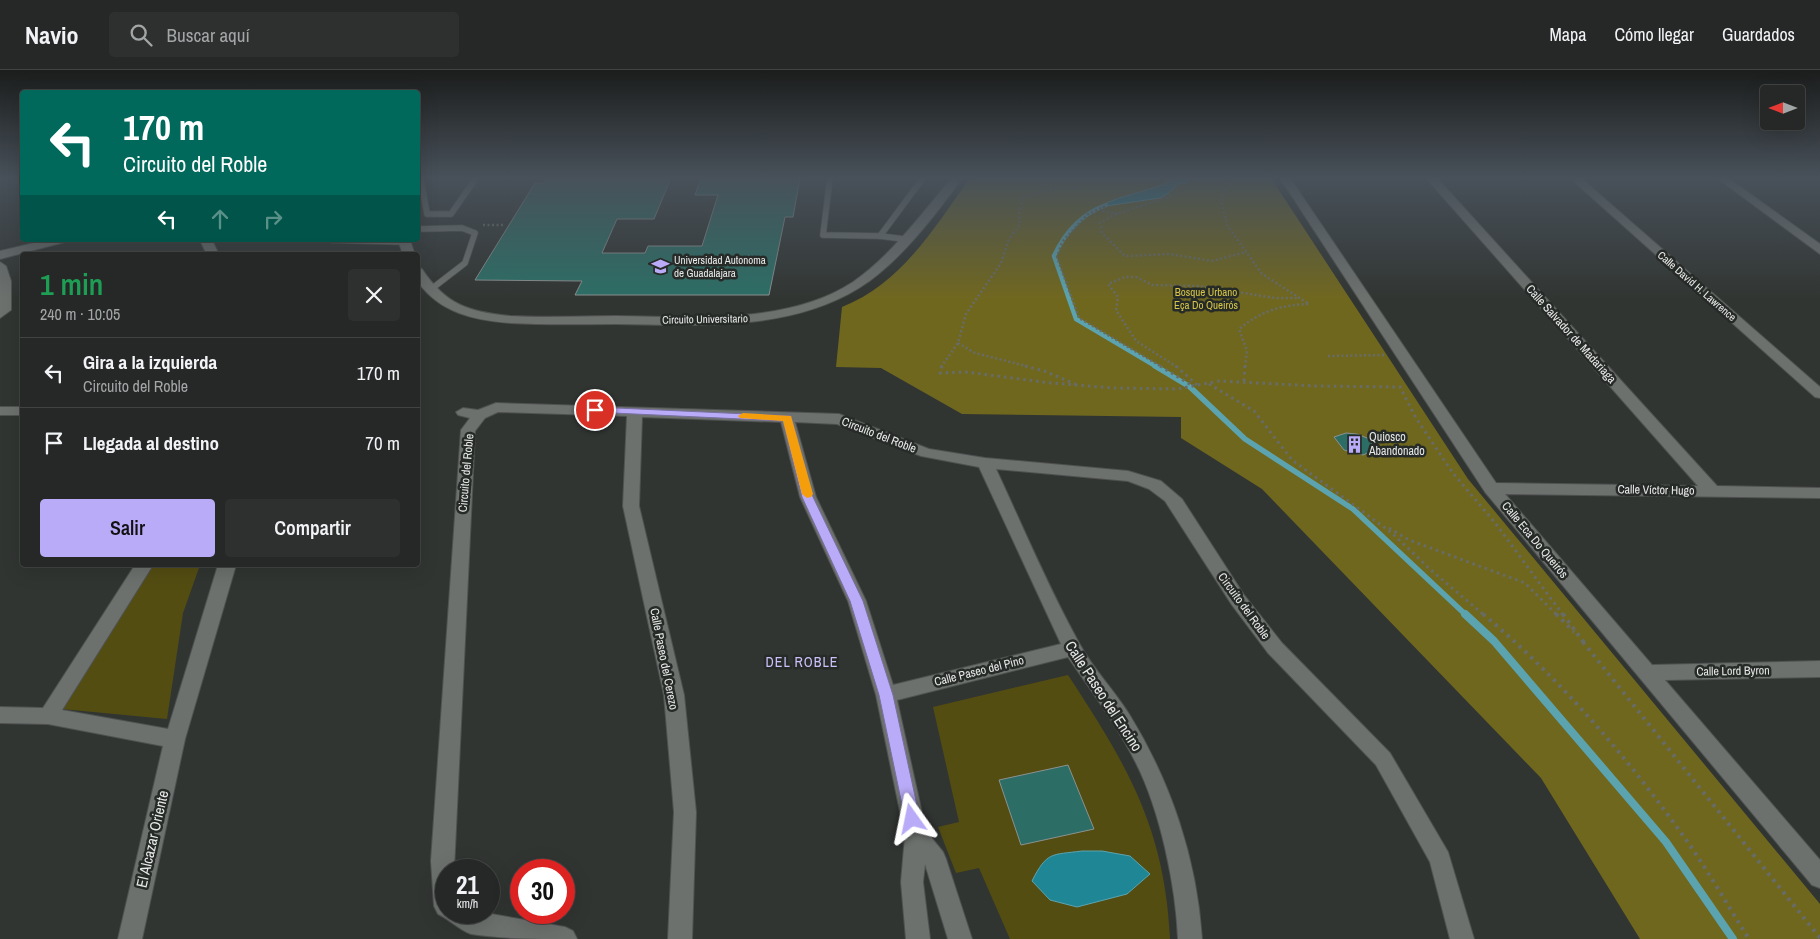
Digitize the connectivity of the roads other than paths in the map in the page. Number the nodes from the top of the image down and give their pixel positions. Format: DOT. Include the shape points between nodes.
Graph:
graph roads {
  1 [pos="825,219"];
  2 [pos="893,219"];
  3 [pos="922,219"];
  4 [pos="1312,219"];
  5 [pos="1467,219"];
  6 [pos="1621,219"];
  7 [pos="1777,219"];
  8 [pos="420,229"];
  9 [pos="880,236"];
  10 [pos="904,239"];
  11 [pos="53,242"];
  12 [pos="1820,250"];
  13 [pos="0,255"];
  14 [pos="0,266"];
  15 [pos="420,275"];
  16 [pos="2,282"];
  17 [pos="430,290"];
  18 [pos="2,312"];
  19 [pos="1820,394"];
  20 [pos="0,411"];
  21 [pos="20,411"];
  22 [pos="635,411"];
  23 [pos="788,418"];
  24 [pos="985,463"];
  25 [pos="1492,488"];
  26 [pos="1711,490"];
  27 [pos="1820,493"];
  28 [pos="143,567"];
  29 [pos="227,567"];
  30 [pos="1072,649"];
  31 [pos="1820,669"];
  32 [pos="1646,673"];
  33 [pos="886,695"];
  34 [pos="0,716"];
  35 [pos="48,716"];
  36 [pos="175,739"];
  37 [pos="916,836"];
  38 [pos="442,859"];
  39 [pos="1820,877"];
  40 [pos="479,924"];
  41 [pos="130,939"];
  42 [pos="565,939"];
  43 [pos="680,939"];
  44 [pos="918,939"];
  45 [pos="960,939"];
  46 [pos="1190,939"];
  47 [pos="1462,939"];
  1 -- 9 [label="lane" via="823,235"];
  2 -- 9 [label="lane"];
  3 -- 10 [label="street, Circuito Universitario"];
  4 -- 25 [label="street, Calle Eca Do Queirós"];
  5 -- 26 [label="street, Calle Salvador de Madariaga"];
  6 -- 19 [label="street, Calle David H. Lawrence"];
  7 -- 12 [label="street"];
  8 -- 17 [label="lane" via="462,228 475,233 465,263"];
  9 -- 10 [label="lane"];
  10 -- 17 [label="street, Circuito Universitario" via="870,276 841,294 807,307 737,320 480,316 436,298"];
  11 -- 13 [label="street"];
  14 -- 16 [label="street"];
  15 -- 17 [label="street, Circuito Universitario"];
  16 -- 18 [label="street"];
  20 -- 21 [label="street"];
  22 -- 23 [label="street, Circuito del Roble"];
  22 -- 38 [label="street, Circuito del Roble" via="496,407 471,414"];
  22 -- 43 [label="street, Calle Paseo del Cerezo" via="631,506 674,694 685,812"];
  23 -- 24 [label="street, Circuito del Roble" via="839,419 926,453"];
  23 -- 33 [label="street" via="808,497 857,601"];
  24 -- 30 [label="street, Calle Paseo del Encino"];
  24 -- 47 [label="street, Circuito del Roble" via="1128,476 1150,480 1164,490 1238,600 1275,648 1383,759 1440,859"];
  25 -- 26 [label="street, Calle Víctor Hugo"];
  25 -- 32 [label="street, Calle Eca Do Queirós"];
  26 -- 27 [label="street, Calle Víctor Hugo"];
  28 -- 35 [label="street"];
  29 -- 36 [label="street, El Alcazar Oriente"];
  30 -- 33 [label="street, Calle Paseo del Pino"];
  30 -- 46 [label="street, Calle Paseo del Encino" via="1121,718 1146,762 1177,854 1188,902"];
  31 -- 32 [label="street, Calle Lord Byron"];
  32 -- 39 [label="street, Calle Eca Do Queirós"];
  33 -- 37 [label="street"];
  34 -- 35 [label="street"];
  35 -- 36 [label="street"];
  36 -- 41 [label="street, El Alcazar Oriente"];
  37 -- 44 [label="street" via="912,882"];
  37 -- 45 [label="street" via="935,859"];
  40 -- 42 [label="street"];
}
